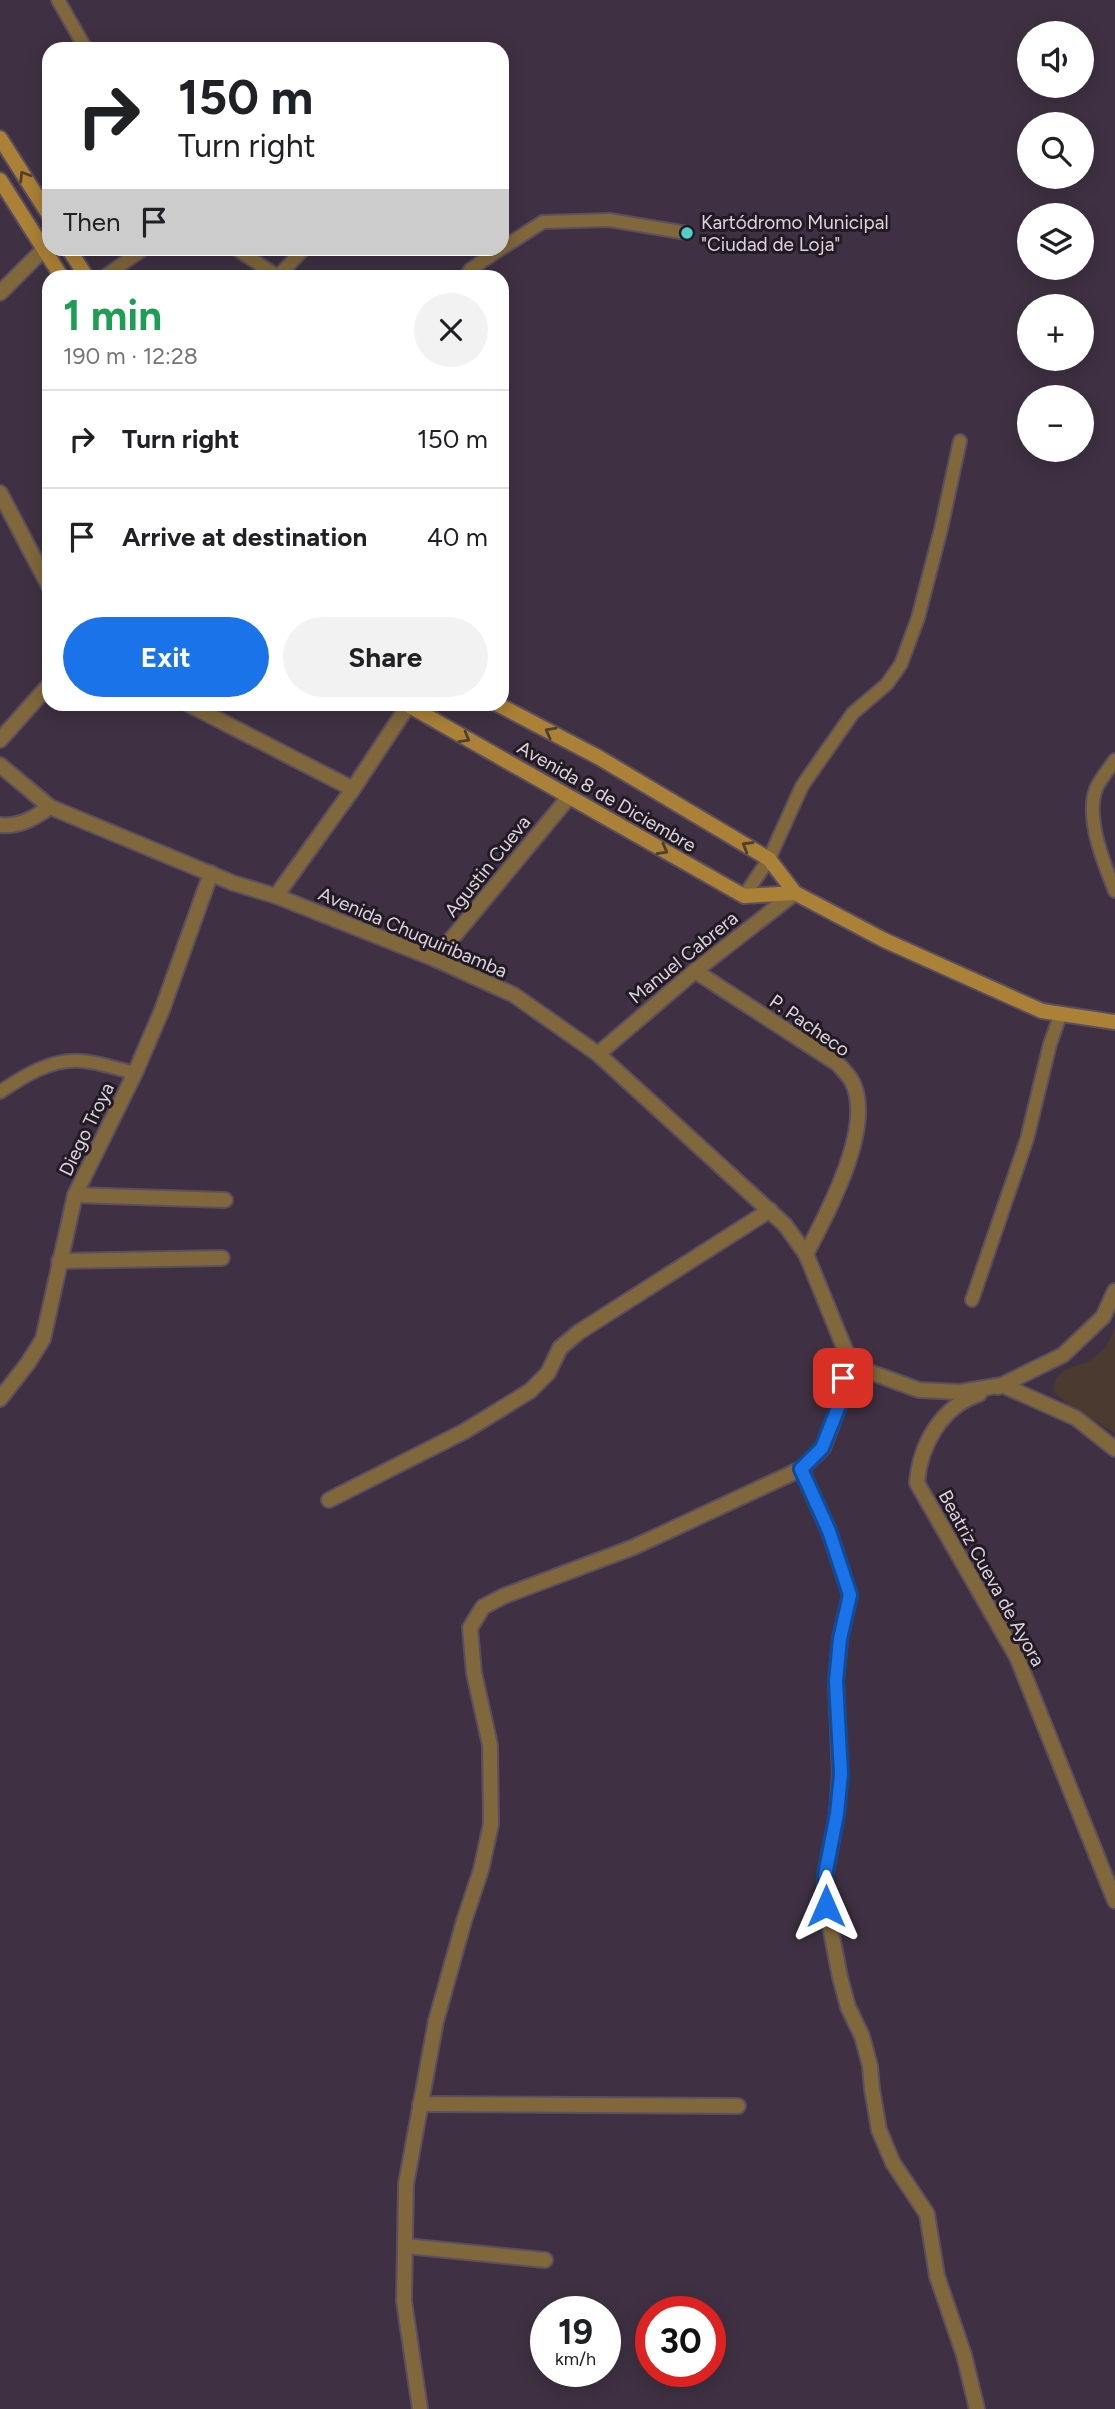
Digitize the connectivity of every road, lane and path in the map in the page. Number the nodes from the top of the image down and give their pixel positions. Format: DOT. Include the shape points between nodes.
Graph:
graph roads {
  1 [pos="58,0"];
  2 [pos="82,42"];
  3 [pos="0,138"];
  4 [pos="0,180"];
  5 [pos="42,204"];
  6 [pos="687,233"];
  7 [pos="42,241"];
  8 [pos="509,243"];
  9 [pos="42,251"];
  10 [pos="134,256"];
  11 [pos="246,256"];
  12 [pos="297,256"];
  13 [pos="490,256"];
  14 [pos="114,270"];
  15 [pos="268,270"];
  16 [pos="283,270"];
  17 [pos="470,270"];
  18 [pos="0,293"];
  19 [pos="960,441"];
  20 [pos="0,493"];
  21 [pos="42,573"];
  22 [pos="42,693"];
  23 [pos="509,710"];
  24 [pos="202,711"];
  25 [pos="403,711"];
  26 [pos="420,711"];
  27 [pos="0,740"];
  28 [pos="1115,761"];
  29 [pos="0,765"];
  30 [pos="353,789"];
  31 [pos="569,797"];
  32 [pos="50,807"];
  33 [pos="0,825"];
  34 [pos="769,859"];
  35 [pos="211,873"];
  36 [pos="1115,891"];
  37 [pos="795,893"];
  38 [pos="744,895"];
  39 [pos="276,896"];
  40 [pos="435,959"];
  41 [pos="695,971"];
  42 [pos="1061,1013"];
  43 [pos="1115,1021"];
  44 [pos="598,1054"];
  45 [pos="135,1073"];
  46 [pos="0,1092"];
  47 [pos="75,1195"];
  48 [pos="225,1200"];
  49 [pos="770,1210"];
  50 [pos="806,1254"];
  51 [pos="222,1258"];
  52 [pos="59,1261"];
  53 [pos="1115,1291"];
  54 [pos="972,1300"];
  55 [pos="846,1352"];
  56 [pos="1002,1385"];
  57 [pos="0,1399"];
  58 [pos="1115,1449"];
  59 [pos="801,1469"];
  60 [pos="329,1500"];
  61 [pos="1115,1901"];
  62 [pos="420,2104"];
  63 [pos="738,2106"];
  64 [pos="406,2246"];
  65 [pos="545,2260"];
  66 [pos="420,2409"];
  67 [pos="977,2409"];
  1 -- 2 [label="lane"];
  5 -- 3 [label="main road, one-way"];
  4 -- 7 [label="main road"];
  6 -- 8 [label="lane" via="609,220 542,222"];
  9 -- 18 [label="street"];
  10 -- 14 [label="lane"];
  11 -- 15 [label="lane"];
  12 -- 16 [label="lane"];
  13 -- 17 [label="lane"];
  19 -- 34 [label="lane" via="922,605 901,664 887,684 853,713 803,786"];
  20 -- 21 [label="street"];
  22 -- 27 [label="street"];
  34 -- 23 [label="main road, Avenida 8 de Diciembre, one-way"];
  24 -- 30 [label="street"];
  25 -- 30 [label="street"];
  26 -- 31 [label="main road, Avenida 8 de Diciembre, one-way"];
  28 -- 36 [label="lane" via="1096,789 1093,807 1095,830"];
  29 -- 32 [label="street, Avenida Chuquiribamba"];
  30 -- 39 [label="street"];
  31 -- 38 [label="main road, Avenida 8 de Diciembre, one-way"];
  31 -- 40 [label="street, Agustin Cueva"];
  32 -- 33 [label="street" via="32,820"];
  32 -- 35 [label="street, Avenida Chuquiribamba"];
  34 -- 37 [label="main road, Avenida 8 de Diciembre"];
  34 -- 38 [label="lane"];
  35 -- 39 [label="street, Avenida Chuquiribamba"];
  35 -- 45 [label="street, Diego Troya"];
  37 -- 38 [label="main road"];
  37 -- 41 [label="street, Manuel Cabrera"];
  37 -- 42 [label="main road, Avenida 8 de Diciembre" via="884,940 1042,1011"];
  39 -- 40 [label="street, Avenida Chuquiribamba"];
  40 -- 44 [label="street, Avenida Chuquiribamba" via="514,995"];
  41 -- 44 [label="street, Manuel Cabrera"];
  41 -- 50 [label="street, P. Pacheco" via="838,1064 854,1085 857,1132"];
  42 -- 43 [label="main road, Avenida 8 de Diciembre"];
  42 -- 54 [label="lane" via="1027,1139"];
  44 -- 49 [label="street, Avenida Chuquiribamba"];
  45 -- 46 [label="lane" via="80,1061 28,1073"];
  45 -- 47 [label="street, Diego Troya"];
  47 -- 48 [label="street"];
  47 -- 52 [label="street, Diego Troya"];
  49 -- 50 [label="street, Avenida Chuquiribamba"];
  49 -- 60 [label="street" via="579,1332 560,1348 548,1373 530,1391 466,1431"];
  50 -- 55 [label="street, Avenida Chuquiribamba"];
  51 -- 52 [label="street"];
  52 -- 57 [label="street, Diego Troya" via="43,1339"];
  53 -- 56 [label="street" via="1103,1317 1063,1354"];
  55 -- 56 [label="street" via="867,1371 919,1390 960,1392"];
  55 -- 59 [label="street" via="840,1403 822,1448"];
  56 -- 58 [label="street" via="1076,1419"];
  56 -- 61 [label="street, Beatriz Cueva de Ayora" via="967,1398 933,1429 917,1483 1017,1657"];
  59 -- 62 [label="street" via="634,1547 483,1607 471,1628 474,1673 490,1745 491,1824 436,2021"];
  59 -- 67 [label="street" via="829,1531 850,1595 836,1681 841,1774 825,1875 826,1906 848,2007 870,2066 880,2130 893,2163 926,2214 937,2276"];
  62 -- 63 [label="street"];
  62 -- 64 [label="street" via="406,2184"];
  64 -- 65 [label="street"];
  64 -- 66 [label="street" via="404,2301"];
}
